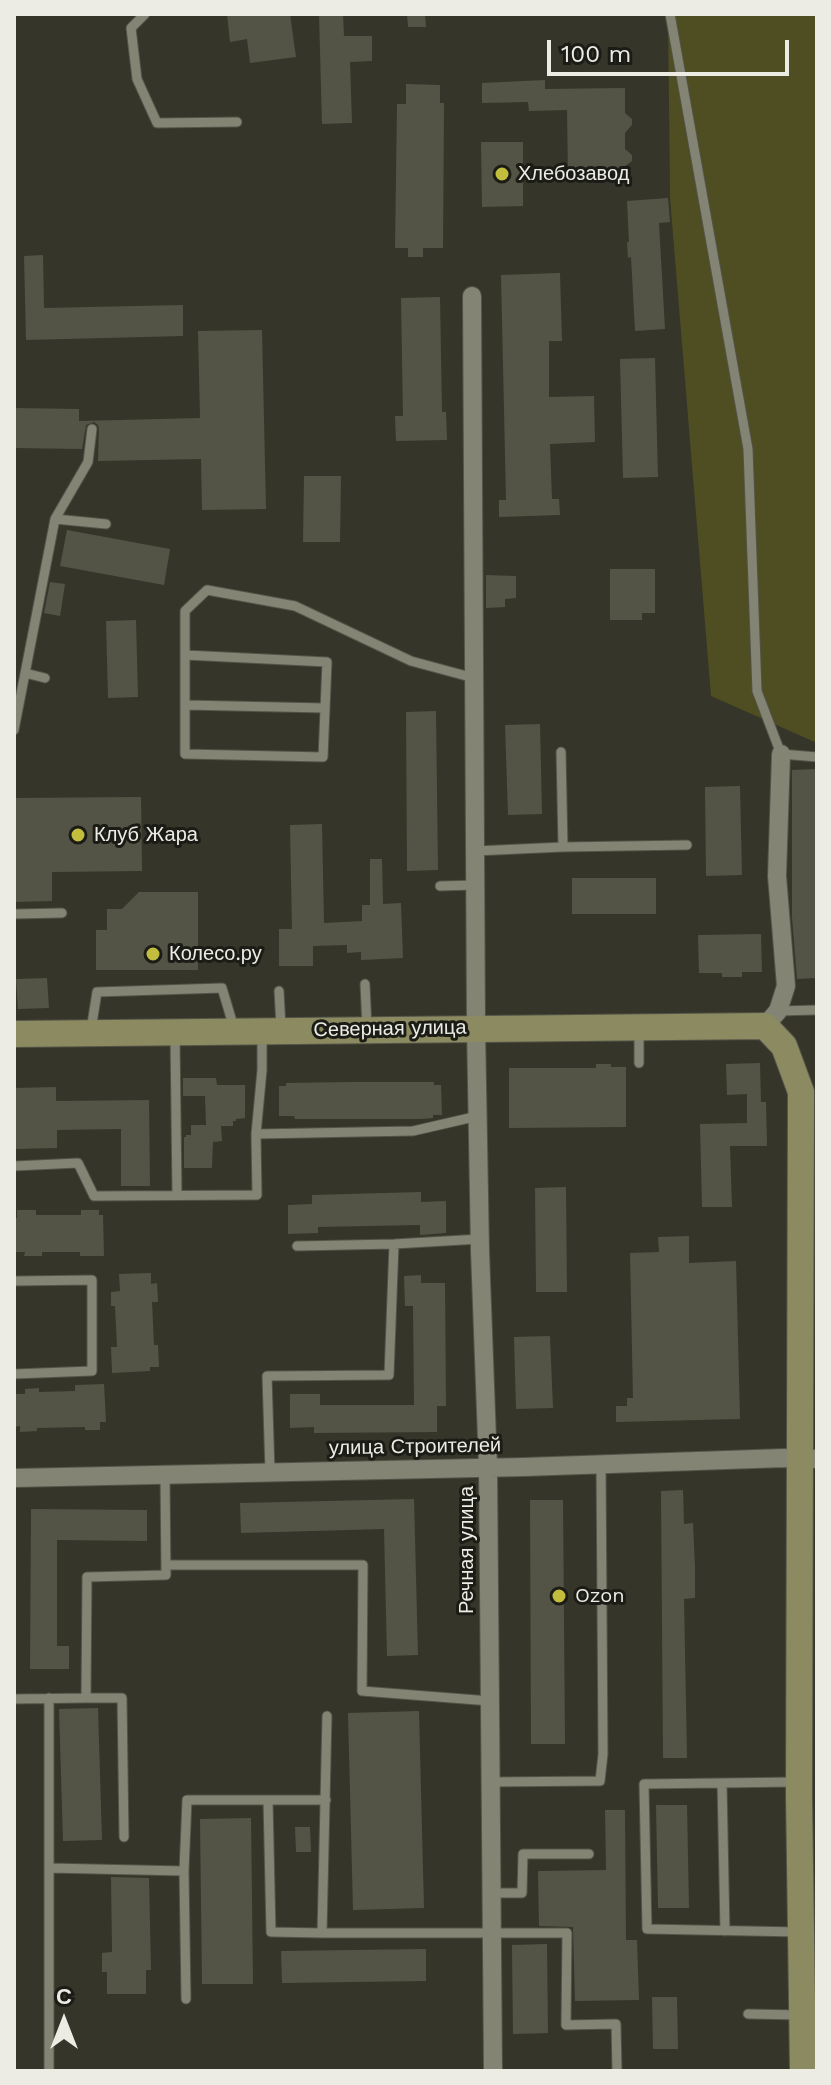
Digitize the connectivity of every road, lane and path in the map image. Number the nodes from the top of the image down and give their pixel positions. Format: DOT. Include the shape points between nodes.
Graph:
graph roads {
  1 [pos="145,14"];
  2 [pos="670,14"];
  3 [pos="237,122"];
  4 [pos="472,296"];
  5 [pos="92,429"];
  6 [pos="55,519"];
  7 [pos="106,524"];
  8 [pos="185,655"];
  9 [pos="25,673"];
  10 [pos="45,678"];
  11 [pos="474,678"];
  12 [pos="185,705"];
  13 [pos="325,708"];
  14 [pos="14,730"];
  15 [pos="561,752"];
  16 [pos="781,754"];
  17 [pos="817,757"];
  18 [pos="687,845"];
  19 [pos="563,847"];
  20 [pos="475,851"];
  21 [pos="475,885"];
  22 [pos="440,886"];
  23 [pos="62,913"];
  24 [pos="14,914"];
  25 [pos="365,984"];
  26 [pos="279,991"];
  27 [pos="817,1010"];
  28 [pos="772,1019"];
  29 [pos="639,1027"];
  30 [pos="476,1028"];
  31 [pos="367,1030"];
  32 [pos="235,1031"];
  33 [pos="272,1031"];
  34 [pos="90,1033"];
  35 [pos="175,1033"];
  36 [pos="14,1034"];
  37 [pos="639,1063"];
  38 [pos="478,1116"];
  39 [pos="256,1134"];
  40 [pos="14,1166"];
  41 [pos="177,1195"];
  42 [pos="480,1239"];
  43 [pos="394,1244"];
  44 [pos="297,1246"];
  45 [pos="14,1281"];
  46 [pos="14,1374"];
  47 [pos="809,1458"];
  48 [pos="601,1464"];
  49 [pos="488,1466"];
  50 [pos="270,1472"];
  51 [pos="165,1475"];
  52 [pos="14,1478"];
  53 [pos="166,1565"];
  54 [pos="49,1698"];
  55 [pos="86,1698"];
  56 [pos="14,1699"];
  57 [pos="490,1701"];
  58 [pos="327,1716"];
  59 [pos="490,1782"];
  60 [pos="799,1782"];
  61 [pos="722,1783"];
  62 [pos="268,1800"];
  63 [pos="326,1800"];
  64 [pos="124,1837"];
  65 [pos="589,1854"];
  66 [pos="49,1868"];
  67 [pos="184,1871"];
  68 [pos="491,1893"];
  69 [pos="725,1931"];
  70 [pos="801,1932"];
  71 [pos="322,1933"];
  72 [pos="492,1933"];
  73 [pos="186,1999"];
  74 [pos="748,2014"];
  75 [pos="802,2015"];
  76 [pos="49,2071"];
  77 [pos="493,2071"];
  78 [pos="617,2071"];
  79 [pos="803,2071"];
  1 -- 3 [label="lane" via="131,28 137,79 157,123"];
  2 -- 16 [label="lane" via="748,449 757,691"];
  4 -- 11 [label="street, Речная улица"];
  5 -- 6 [label="lane" via="88,462"];
  6 -- 7 [label="lane"];
  6 -- 9 [label="lane"];
  8 -- 11 [label="lane" via="185,611 207,590 295,606 411,661"];
  8 -- 12 [label="lane"];
  8 -- 13 [label="lane" via="327,662"];
  9 -- 10 [label="lane"];
  9 -- 14 [label="lane"];
  11 -- 20 [label="street, Речная улица"];
  12 -- 13 [label="lane"];
  12 -- 13 [label="lane" via="185,754 323,757"];
  15 -- 19 [label="lane"];
  16 -- 17 [label="lane"];
  16 -- 28 [label="street" via="777,876 786,986"];
  18 -- 19 [label="lane"];
  19 -- 20 [label="lane"];
  20 -- 21 [label="street, Речная улица"];
  21 -- 22 [label="lane"];
  21 -- 30 [label="street, Речная улица"];
  23 -- 24 [label="lane"];
  25 -- 31 [label="lane"];
  26 -- 33 [label="lane"];
  27 -- 28 [label="lane"];
  28 -- 29 [label="street, Северная улица"];
  28 -- 47 [label="street" via="801,1092"];
  29 -- 30 [label="street, Северная улица"];
  29 -- 37 [label="lane"];
  30 -- 31 [label="street, Северная улица"];
  30 -- 38 [label="street, Речная улица"];
  31 -- 33 [label="street, Северная улица"];
  32 -- 33 [label="street, Северная улица"];
  32 -- 34 [label="lane" via="222,988 97,992"];
  32 -- 35 [label="street, Северная улица"];
  33 -- 39 [label="lane"];
  34 -- 35 [label="street, Северная улица"];
  34 -- 36 [label="street, Северная улица"];
  35 -- 41 [label="lane"];
  38 -- 39 [label="lane" via="413,1131"];
  38 -- 42 [label="street, Речная улица"];
  39 -- 41 [label="lane" via="257,1195"];
  40 -- 41 [label="lane" via="78,1163 94,1196"];
  42 -- 43 [label="lane"];
  42 -- 49 [label="street, Речная улица"];
  43 -- 44 [label="lane"];
  43 -- 50 [label="lane" via="389,1375 267,1376"];
  45 -- 46 [label="lane" via="92,1280 92,1371"];
  47 -- 48 [label="street, улица Строителей"];
  47 -- 60 [label="street"];
  48 -- 49 [label="street, улица Строителей"];
  48 -- 59 [label="lane" via="600,1781"];
  49 -- 50 [label="street, улица Строителей"];
  49 -- 57 [label="street, Речная улица"];
  50 -- 51 [label="street, улица Строителей"];
  51 -- 52 [label="street, улица Строителей"];
  51 -- 53 [label="lane"];
  53 -- 55 [label="lane" via="166,1575 87,1577"];
  53 -- 57 [label="lane" via="363,1565 362,1691"];
  54 -- 55 [label="lane"];
  54 -- 56 [label="lane"];
  54 -- 66 [label="lane"];
  55 -- 64 [label="lane" via="122,1698"];
  57 -- 59 [label="street, Речная улица"];
  58 -- 63 [label="lane"];
  59 -- 68 [label="street, Речная улица"];
  60 -- 61 [label="lane"];
  60 -- 70 [label="street"];
  61 -- 69 [label="lane"];
  61 -- 69 [label="lane" via="644,1784 647,1929"];
  62 -- 63 [label="lane"];
  62 -- 67 [label="lane" via="187,1800"];
  62 -- 71 [label="lane" via="271,1932"];
  63 -- 71 [label="lane"];
  65 -- 68 [label="lane" via="523,1854 522,1893"];
  66 -- 67 [label="lane"];
  66 -- 76 [label="lane"];
  67 -- 73 [label="lane"];
  68 -- 72 [label="street, Речная улица"];
  69 -- 70 [label="lane"];
  70 -- 75 [label="street"];
  71 -- 72 [label="lane"];
  72 -- 77 [label="street, Речная улица"];
  72 -- 78 [label="lane" via="567,1933 566,2025 616,2024"];
  74 -- 75 [label="lane"];
  75 -- 79 [label="street"];
}
